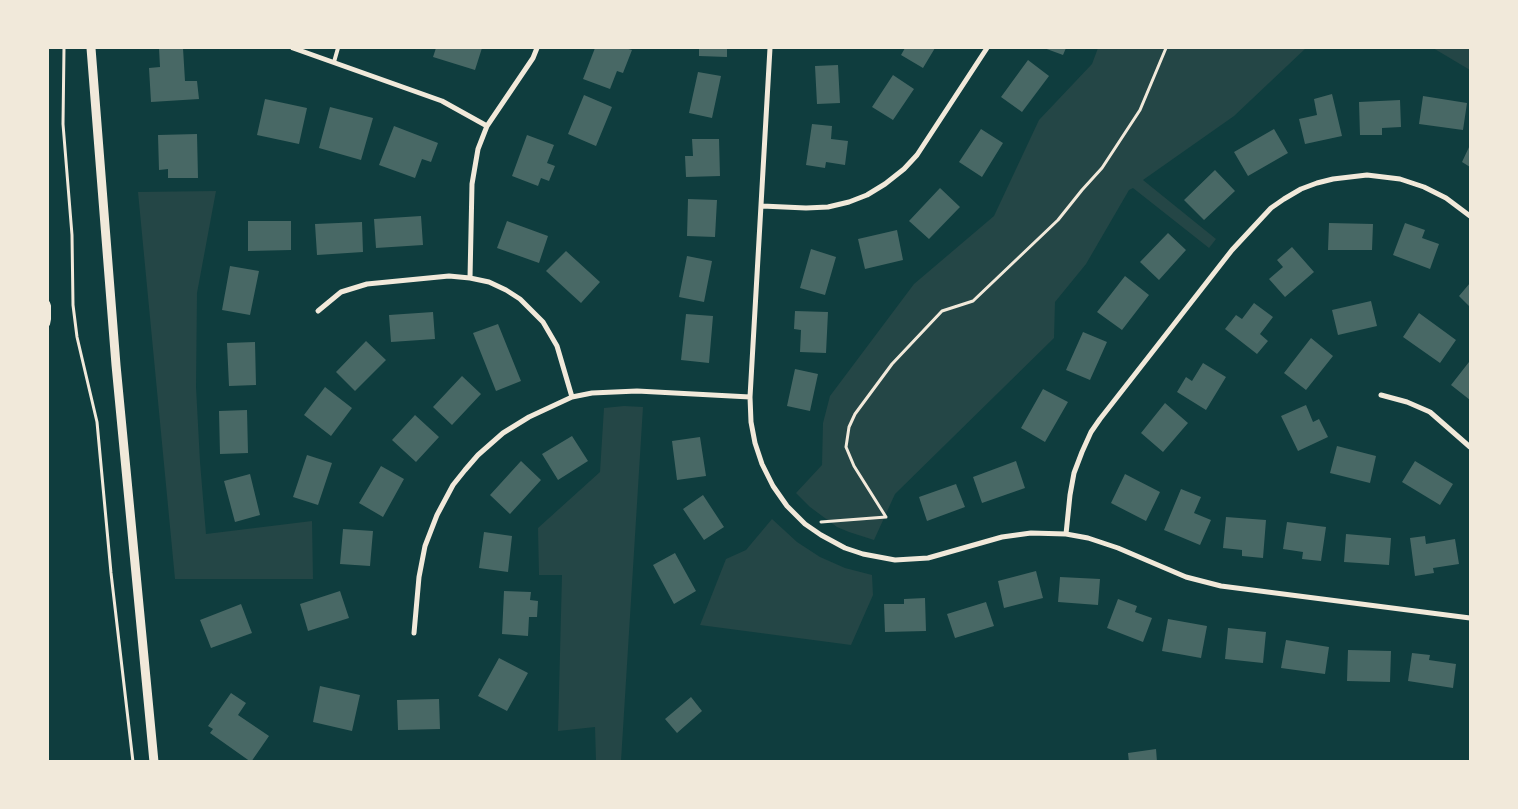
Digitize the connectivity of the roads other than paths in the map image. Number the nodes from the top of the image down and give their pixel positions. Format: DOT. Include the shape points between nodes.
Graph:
graph roads {
  1 [pos="90,48"];
  2 [pos="293,48"];
  3 [pos="338,48"];
  4 [pos="537,48"];
  5 [pos="770,48"];
  6 [pos="987,48"];
  7 [pos="334,62"];
  8 [pos="488,126"];
  9 [pos="762,206"];
  10 [pos="1470,216"];
  11 [pos="470,278"];
  12 [pos="48,303"];
  13 [pos="318,311"];
  14 [pos="48,324"];
  15 [pos="1380,395"];
  16 [pos="572,396"];
  17 [pos="750,397"];
  18 [pos="1470,447"];
  19 [pos="1066,534"];
  20 [pos="1470,618"];
  21 [pos="414,633"];
  22 [pos="154,762"];
  1 -- 22 [label="street"];
  2 -- 7 [label="street"];
  3 -- 7 [label="lane"];
  4 -- 8 [label="street"];
  5 -- 9 [label="street"];
  6 -- 9 [label="street" via="916,155 885,184 849,202 828,207"];
  7 -- 8 [label="street" via="442,101"];
  8 -- 11 [label="street" via="478,149 472,184"];
  9 -- 17 [label="street"];
  10 -- 19 [label="street" via="1424,187 1400,179 1367,175 1317,183 1270,208 1232,250 1091,432 1074,473"];
  11 -- 13 [label="street" via="449,276 367,284 341,292"];
  11 -- 16 [label="street" via="506,290 527,304 543,322 557,346"];
  12 -- 14 [label="lane"];
  15 -- 18 [label="street" via="1430,412"];
  16 -- 17 [label="street" via="637,391"];
  16 -- 21 [label="street" via="503,433 478,455 454,486 437,515 425,546"];
  17 -- 19 [label="street" via="755,443 772,486 805,524 845,548 895,560 914,560 940,556 1002,537 1031,533"];
  19 -- 20 [label="street" via="1118,548 1186,576 1221,586"];
}
